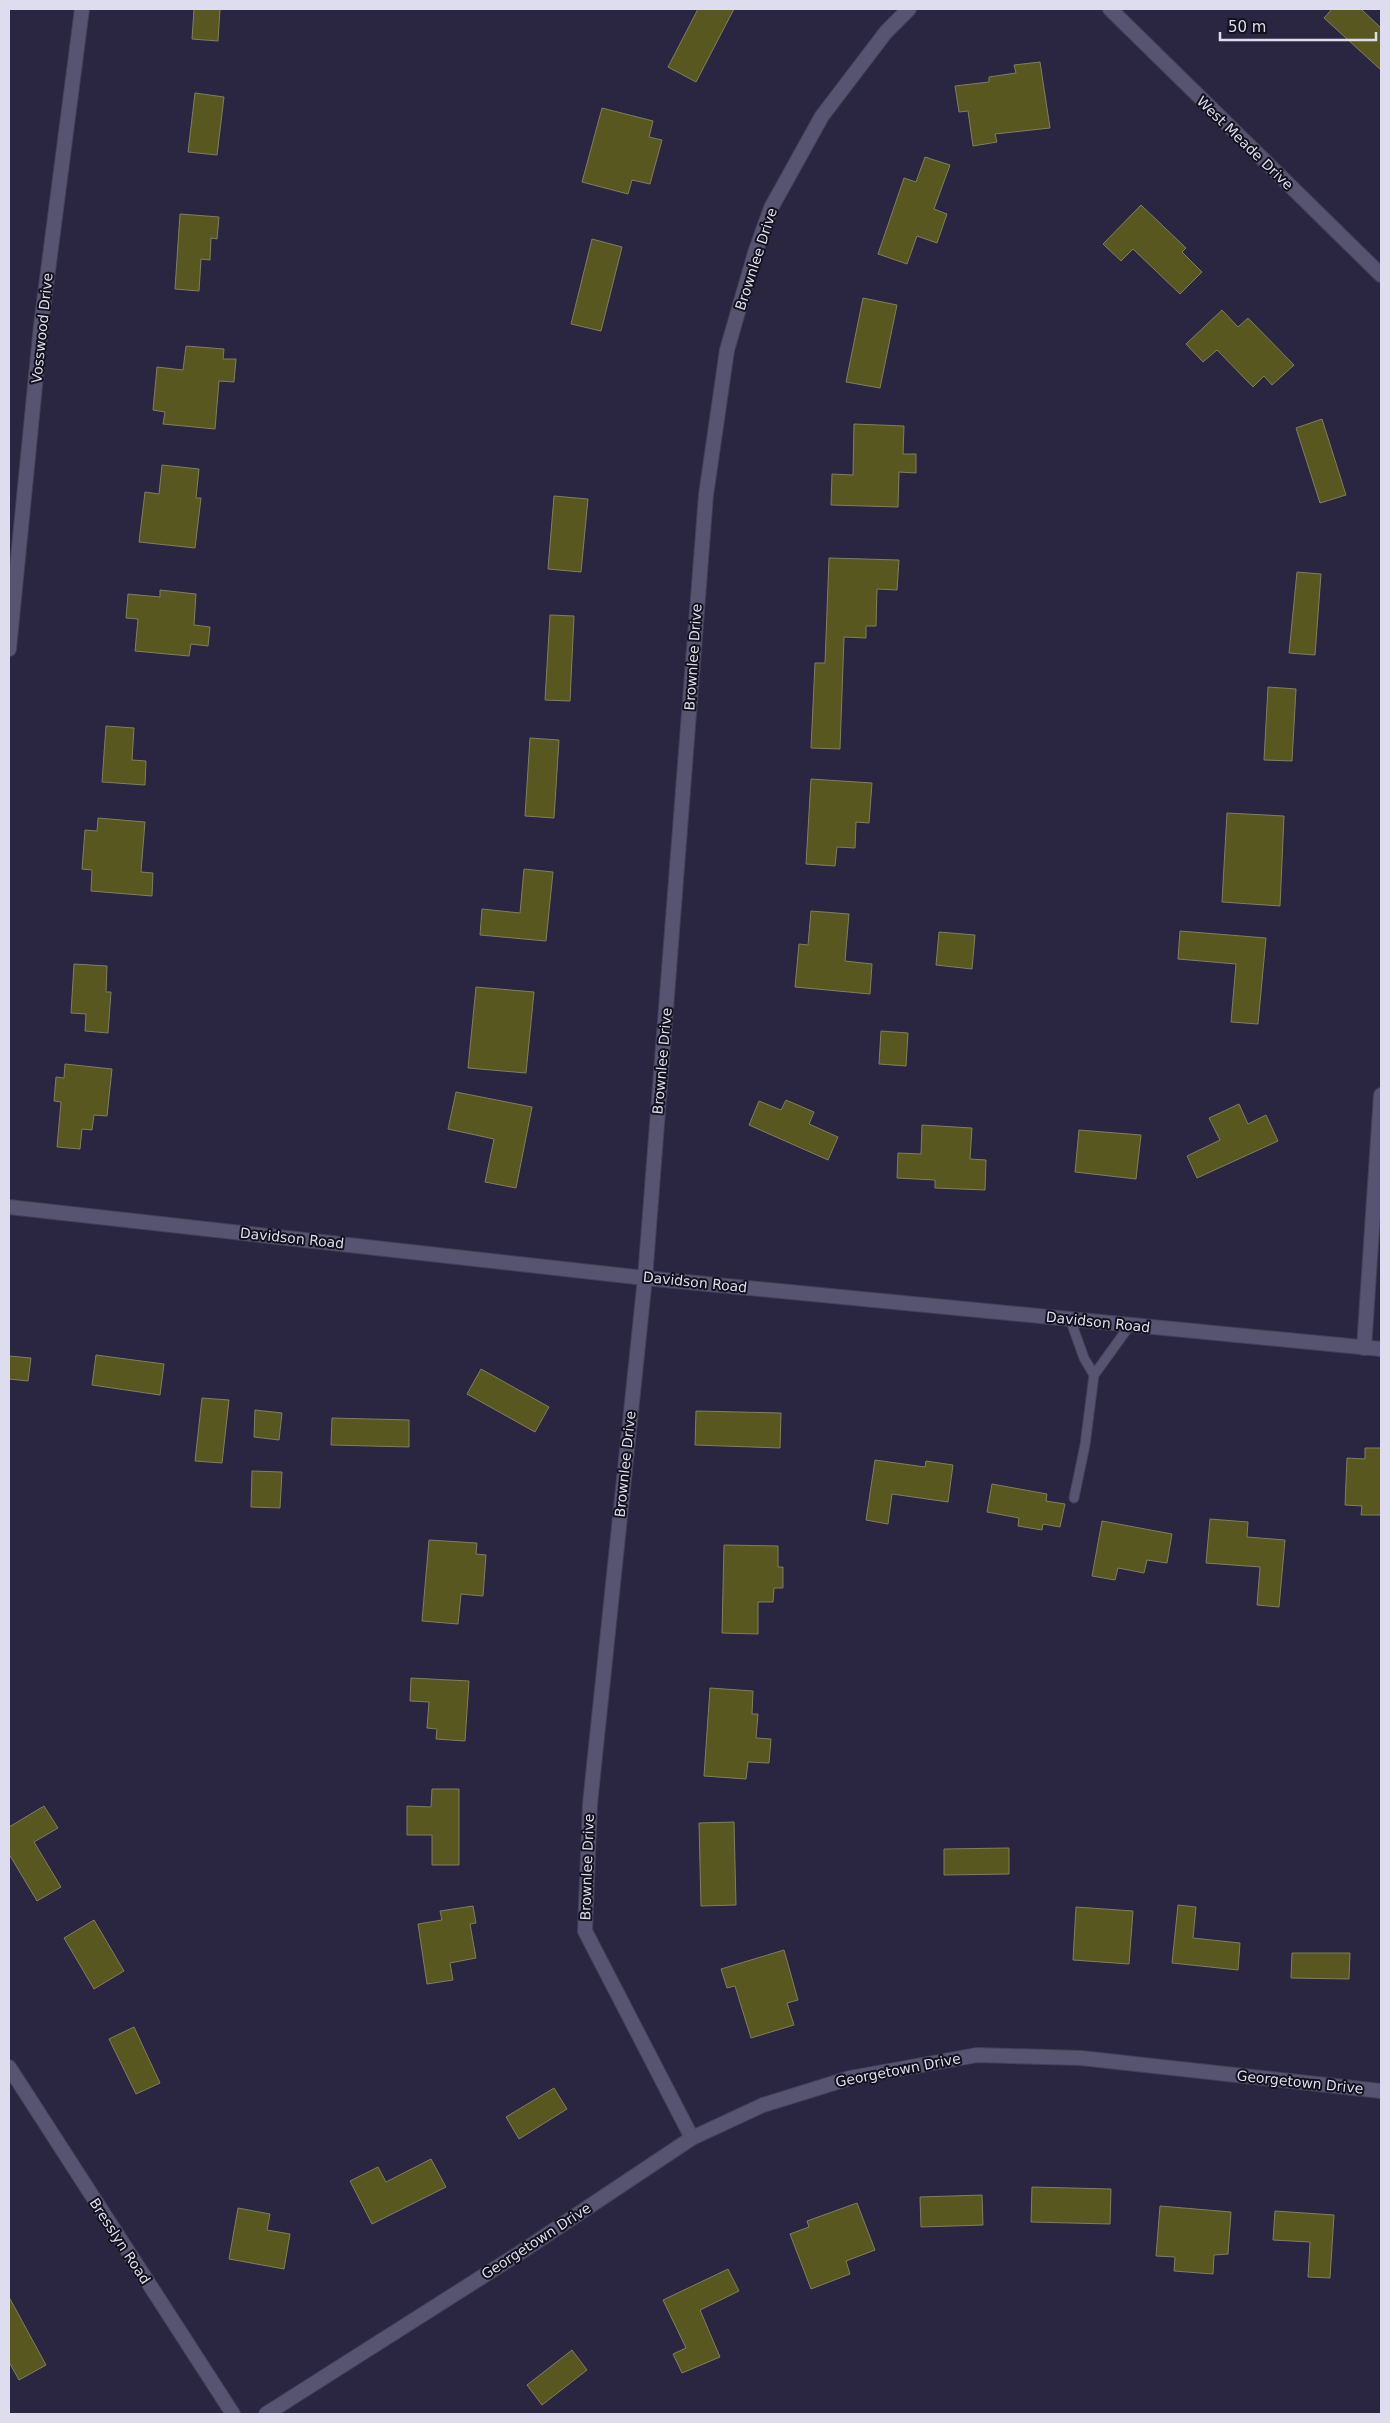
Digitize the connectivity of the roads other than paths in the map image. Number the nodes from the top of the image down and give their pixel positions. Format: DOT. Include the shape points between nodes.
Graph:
graph roads {
  1 [pos="82,9"];
  2 [pos="909,9"];
  3 [pos="1110,9"];
  4 [pos="1381,275"];
  5 [pos="9,649"];
  6 [pos="1381,1095"];
  7 [pos="9,1207"];
  8 [pos="645,1278"];
  9 [pos="1070,1319"];
  10 [pos="1130,1325"];
  11 [pos="1364,1348"];
  12 [pos="1381,1349"];
  13 [pos="1094,1375"];
  14 [pos="1074,1498"];
  15 [pos="9,2067"];
  16 [pos="1381,2091"];
  17 [pos="692,2138"];
  18 [pos="233,2414"];
  19 [pos="266,2414"];
  1 -- 5 [label="street, Vosswood Drive" via="41,325"];
  2 -- 8 [label="street, Brownlee Drive" via="886,32 822,116 771,208 727,350 705,506"];
  3 -- 4 [label="street, West Meade Drive"];
  6 -- 11 [label="street"];
  7 -- 8 [label="street, Davidson Road"];
  8 -- 9 [label="street, Davidson Road"];
  8 -- 17 [label="street, Brownlee Drive" via="590,1804 585,1931"];
  9 -- 10 [label="street, Davidson Road"];
  9 -- 13 [label="lane"];
  10 -- 11 [label="street, Davidson Road"];
  10 -- 13 [label="lane"];
  11 -- 12 [label="street, Davidson Road"];
  13 -- 14 [label="lane"];
  15 -- 18 [label="street, Bresslyn Road"];
  16 -- 17 [label="street, Georgetown Drive" via="1081,2058 977,2055 850,2078 763,2105"];
  17 -- 19 [label="street, Georgetown Drive" via="518,2254"];
}
